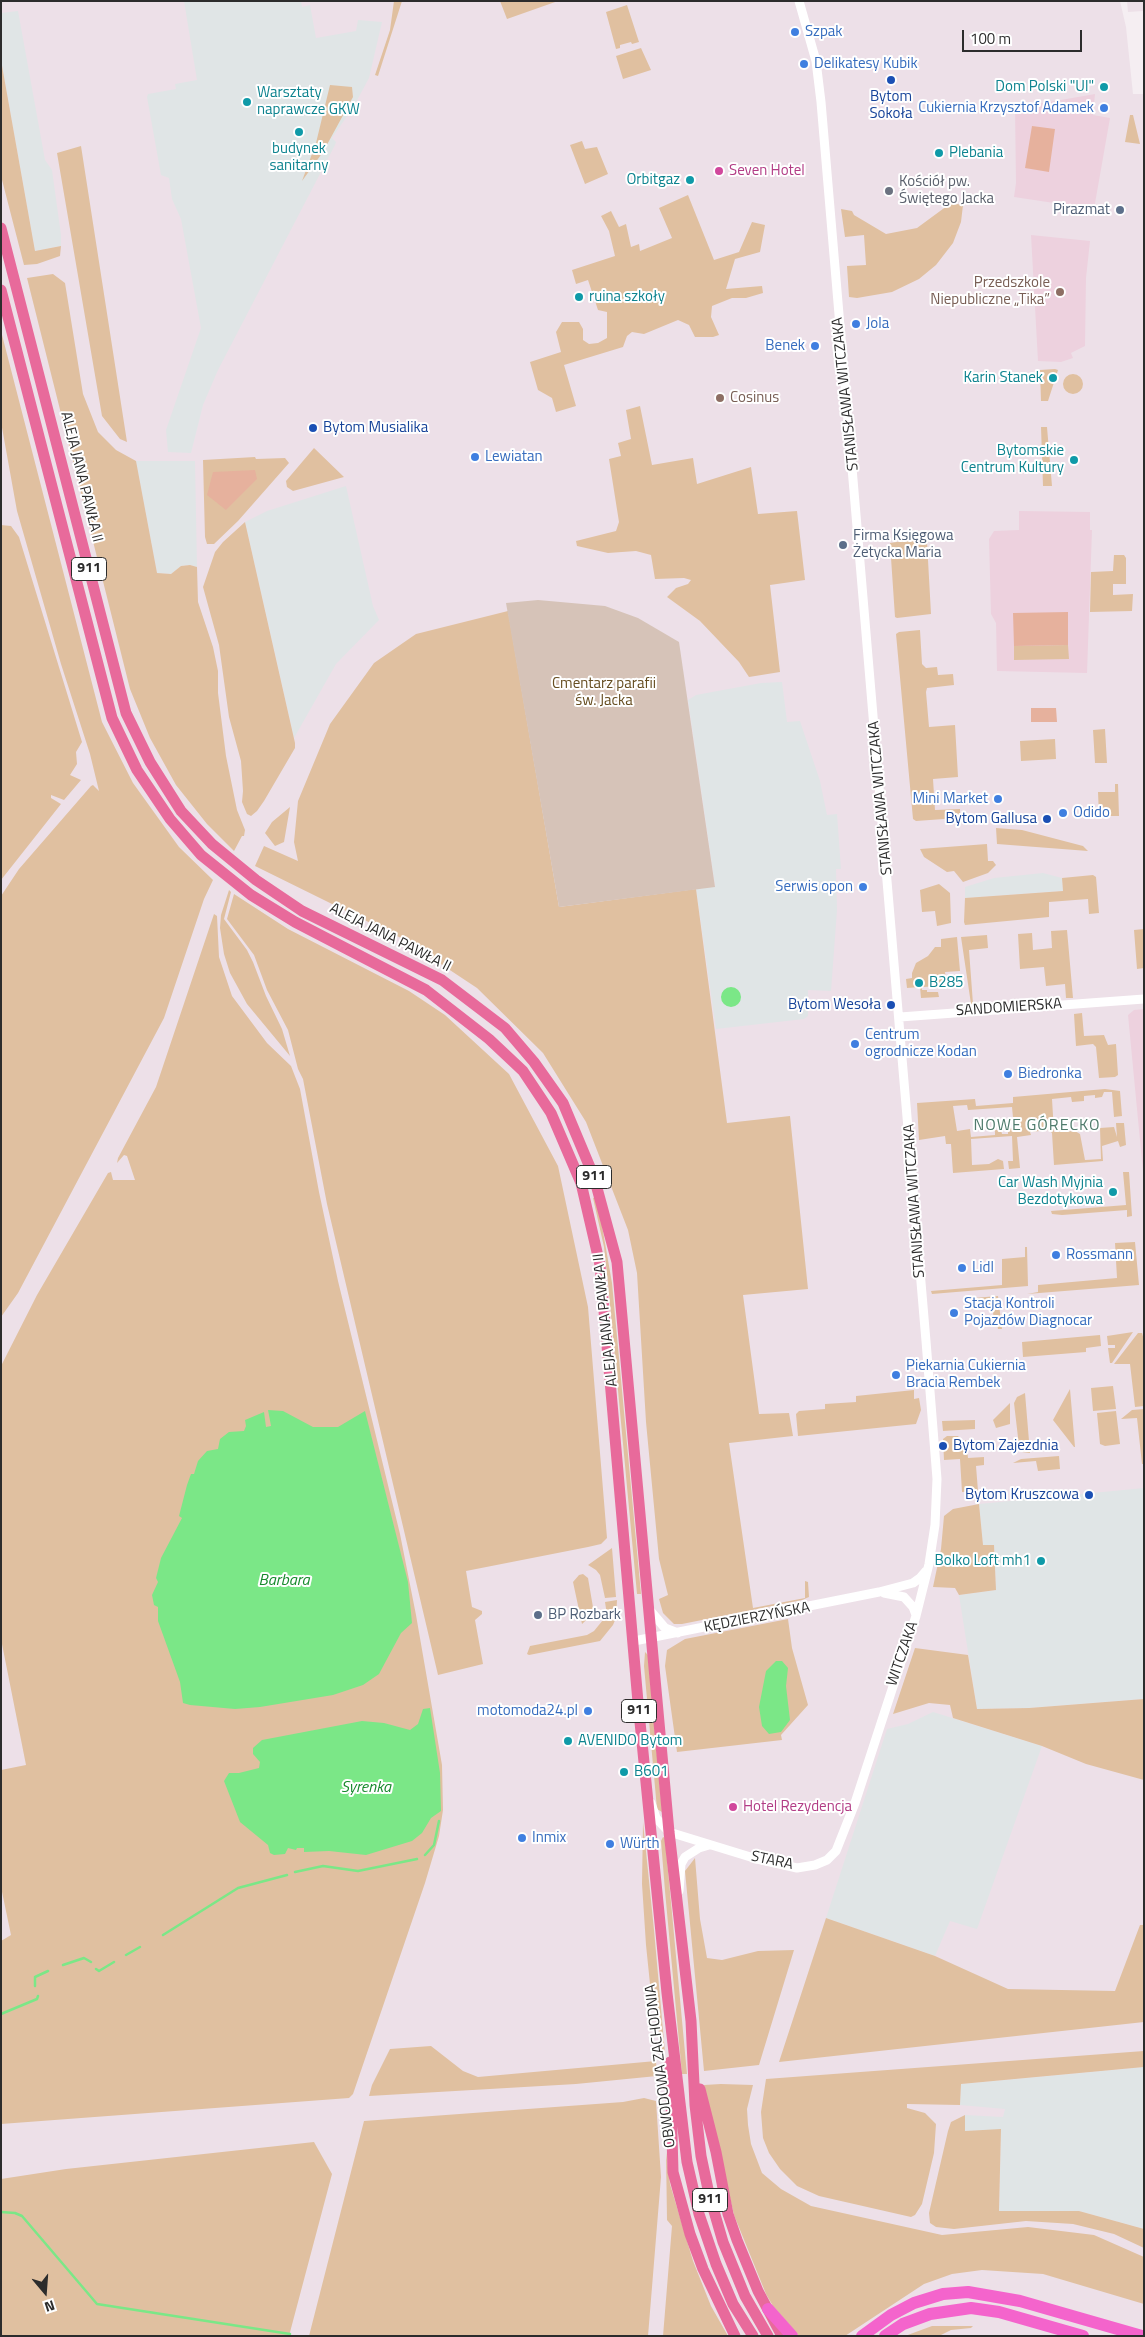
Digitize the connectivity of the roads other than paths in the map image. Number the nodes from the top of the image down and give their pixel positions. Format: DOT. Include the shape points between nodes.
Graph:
graph roads {
  1 [pos="799,1"];
  2 [pos="1,228"];
  3 [pos="1,290"];
  4 [pos="1144,999"];
  5 [pos="900,1017"];
  6 [pos="929,1564"];
  7 [pos="879,1592"];
  8 [pos="921,1596"];
  9 [pos="648,1608"];
  10 [pos="916,1616"];
  11 [pos="678,1634"];
  12 [pos="652,1639"];
  13 [pos="634,1641"];
  14 [pos="883,1713"];
  15 [pos="647,1781"];
  16 [pos="669,1832"];
  17 [pos="709,1845"];
  18 [pos="677,1906"];
  19 [pos="667,1993"];
  20 [pos="693,2061"];
  21 [pos="768,2309"];
  22 [pos="930,2314"];
  23 [pos="766,2333"];
  24 [pos="862,2335"];
  25 [pos="735,2336"];
  26 [pos="753,2336"];
  27 [pos="782,2336"];
  28 [pos="792,2336"];
  29 [pos="885,2336"];
  30 [pos="896,2336"];
  31 [pos="1083,2336"];
  32 [pos="1142,2336"];
  1 -- 5 [label="street, STANISŁAWA WITCZAKA" via="818,75"];
  2 -- 9 [label="main road, ALEJA JANA PAWŁA II / 911" via="126,713 150,762 181,811 212,844 256,880 302,910 442,980 505,1028 563,1103 594,1176 617,1262"];
  3 -- 13 [label="main road, ALEJA JANA PAWŁA II / 911" via="112,718 137,770 170,819 201,855 251,895 426,990 489,1039 523,1071 551,1113 581,1183 600,1265"];
  4 -- 5 [label="street, SANDOMIERSKA"];
  5 -- 6 [label="street, STANISŁAWA WITCZAKA" via="936,1478 935,1525"];
  6 -- 7 [label="street, KĘDZIERZYŃSKA" via="913,1583"];
  6 -- 8 [label="street, STANISŁAWA WITCZAKA"];
  7 -- 10 [label="street, KĘDZIERZYŃSKA" via="904,1597"];
  7 -- 11 [label="street, KĘDZIERZYŃSKA"];
  8 -- 10 [label="street, WITCZAKA"];
  9 -- 11 [label="street" via="665,1628"];
  9 -- 12 [label="main road, ALEJA JANA PAWŁA II / 911"];
  10 -- 14 [label="street, WITCZAKA"];
  11 -- 12 [label="street, KĘDZIERZYŃSKA"];
  12 -- 13 [label="street, KĘDZIERZYŃSKA"];
  12 -- 16 [label="main road, ALEJA JANA PAWŁA II / 911"];
  13 -- 15 [label="main road, ALEJA JANA PAWŁA II / 911"];
  14 -- 17 [label="street, STARA" via="836,1851 827,1860 797,1868"];
  15 -- 16 [label="street" via="656,1818"];
  15 -- 19 [label="main road, OBWODOWA ZACHODNIA / 911"];
  16 -- 17 [label="street, STARA"];
  16 -- 18 [label="main road, OBWODOWA ZACHODNIA / 911"];
  17 -- 18 [label="street" via="685,1857 681,1864"];
  18 -- 20 [label="main road, OBWODOWA ZACHODNIA / 911"];
  19 -- 25 [label="main road" via="673,2172 703,2269"];
  19 -- 26 [label="main road, OBWODOWA ZACHODNIA / 911" via="694,2196 721,2277"];
  20 -- 21 [label="main road" via="728,2214 744,2259"];
  20 -- 23 [label="main road, OBWODOWA ZACHODNIA / 911" via="695,2105 708,2194 734,2270"];
  21 -- 27 [label="main road"];
  21 -- 28 [label="highway"];
  22 -- 29 [label="highway"];
  22 -- 30 [label="highway"];
  22 -- 31 [label="highway" via="953,2309 990,2310"];
  24 -- 32 [label="highway" via="914,2303 944,2294 968,2292 1020,2301"];
}
